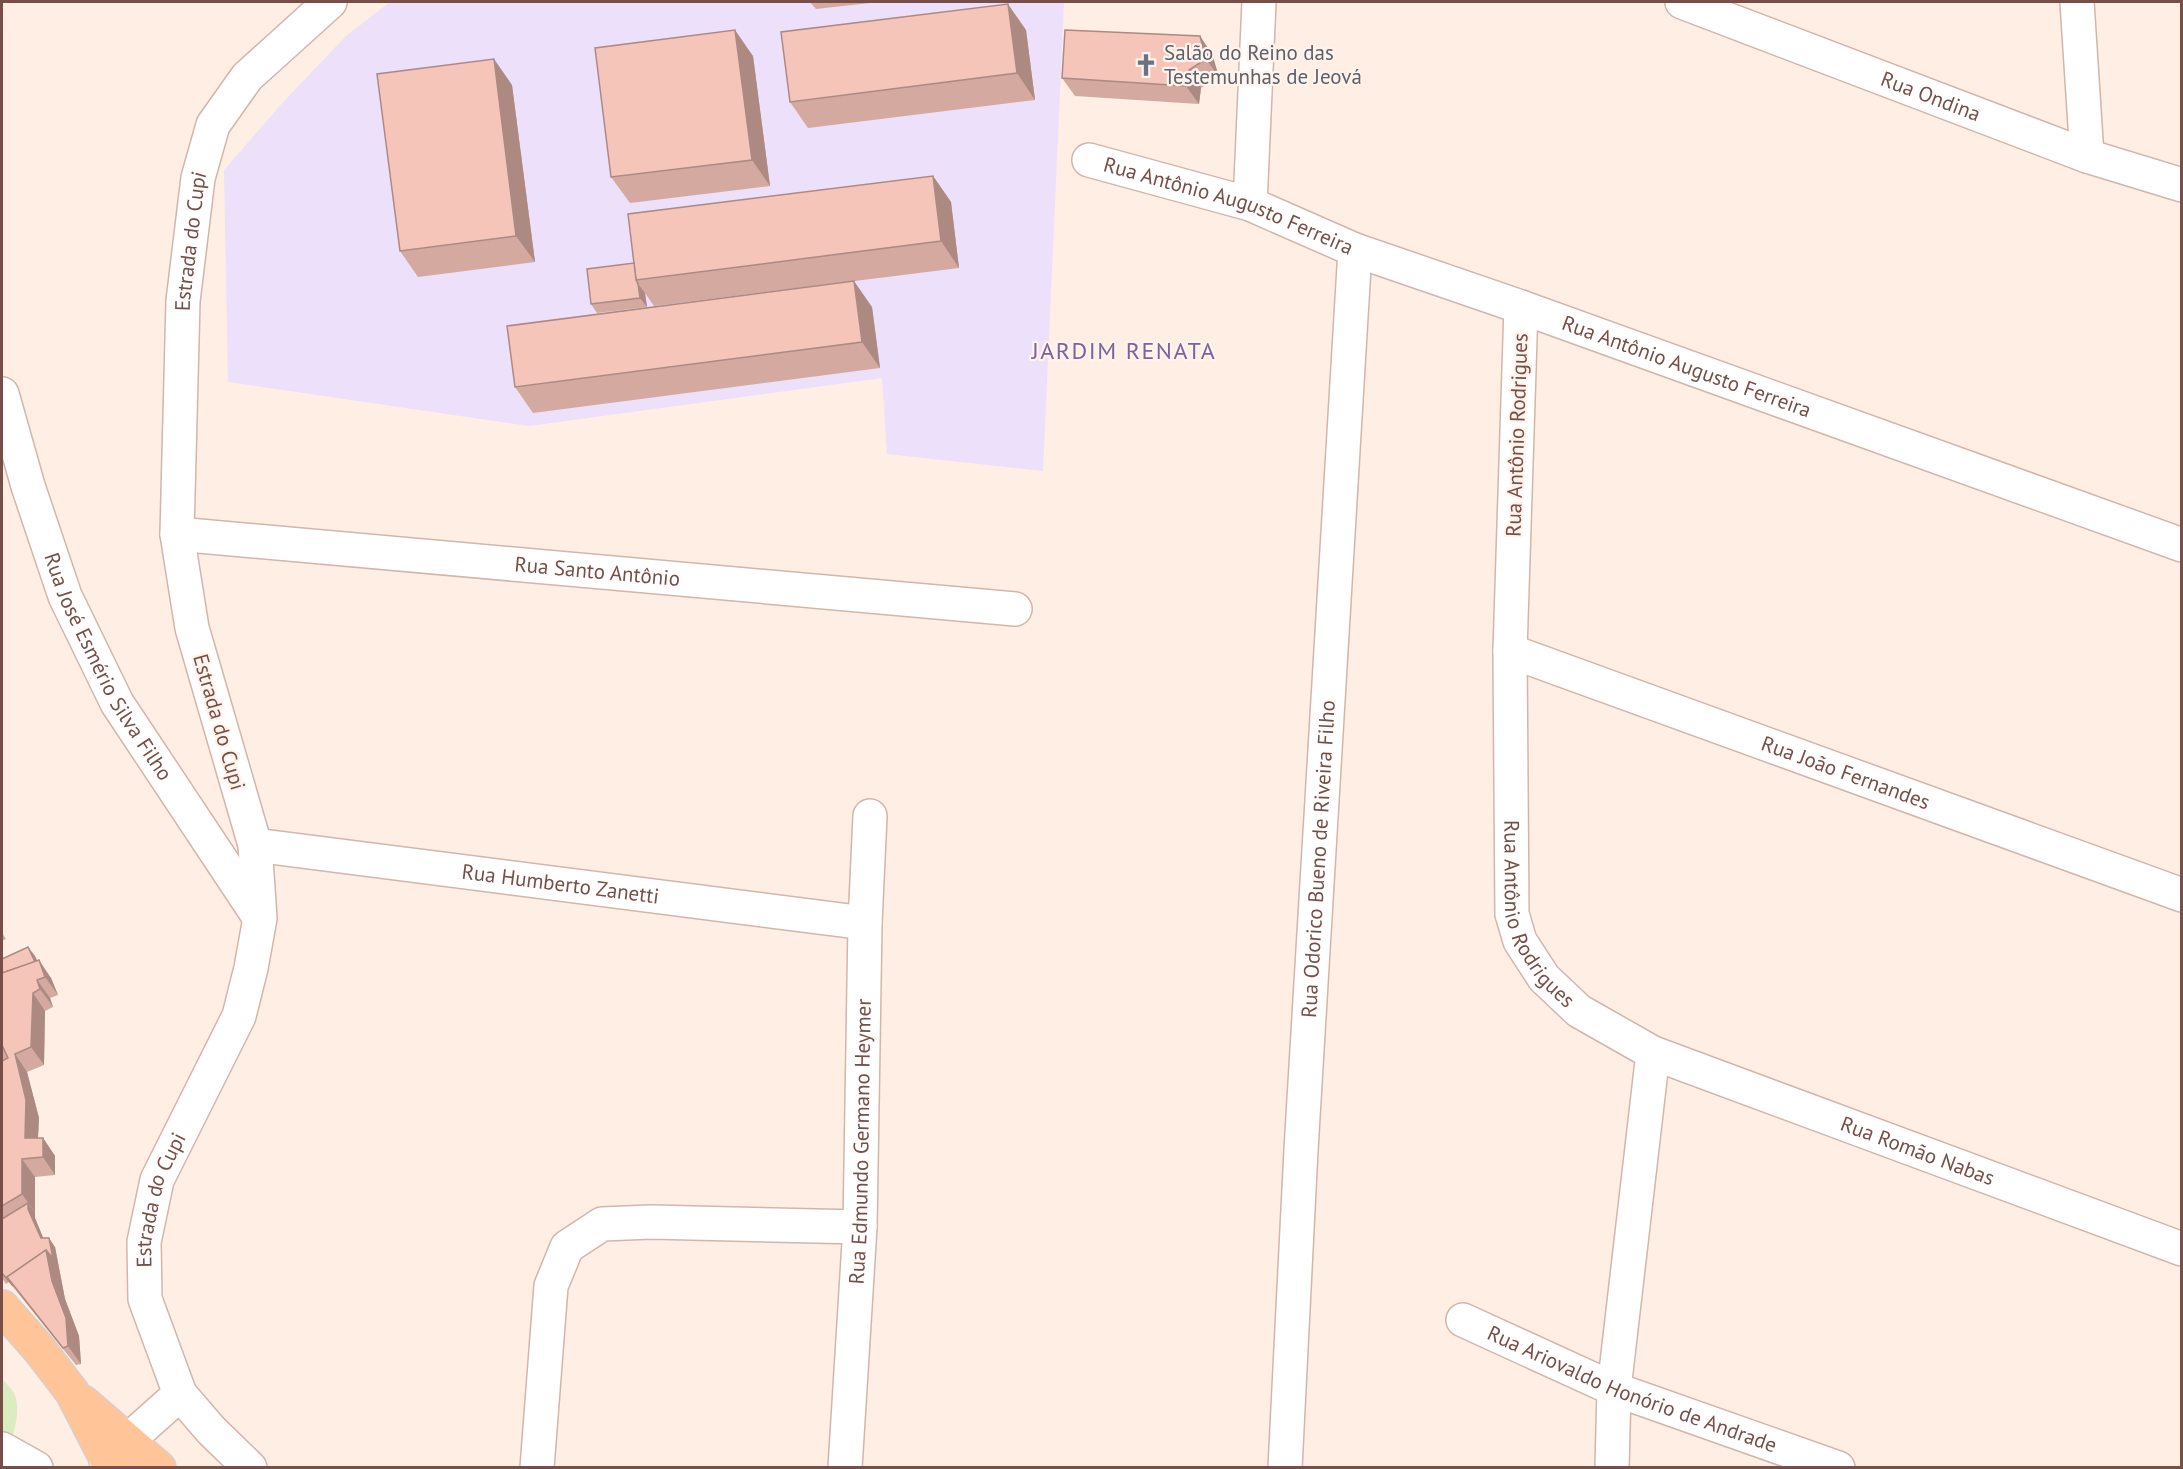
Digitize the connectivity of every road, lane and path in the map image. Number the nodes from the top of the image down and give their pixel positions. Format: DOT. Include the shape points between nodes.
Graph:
graph roads {
  1 [pos="330,2"];
  2 [pos="1259,2"];
  3 [pos="1682,2"];
  4 [pos="2077,2"];
  5 [pos="2087,156"];
  6 [pos="1089,160"];
  7 [pos="2181,185"];
  8 [pos="1250,204"];
  9 [pos="1355,250"];
  10 [pos="1521,307"];
  11 [pos="2,394"];
  12 [pos="177,534"];
  13 [pos="2181,545"];
  14 [pos="1015,609"];
  15 [pos="1510,651"];
  16 [pos="870,816"];
  17 [pos="255,846"];
  18 [pos="2181,895"];
  19 [pos="260,918"];
  20 [pos="865,923"];
  21 [pos="1653,1053"];
  22 [pos="860,1227"];
  23 [pos="2181,1249"];
  24 [pos="2,1307"];
  25 [pos="1463,1320"];
  26 [pos="1614,1389"];
  27 [pos="180,1394"];
  28 [pos="2,1449"];
  29 [pos="112,1459"];
  30 [pos="36,1467"];
  31 [pos="159,1467"];
  32 [pos="250,1467"];
  33 [pos="537,1467"];
  34 [pos="845,1467"];
  35 [pos="1285,1467"];
  36 [pos="1612,1467"];
  37 [pos="1838,1467"];
  1 -- 12 [label="street, Estrada do Cupi" via="247,77 213,125 198,178 183,301"];
  2 -- 8 [label="street"];
  3 -- 5 [label="street, Rua Ondina"];
  4 -- 5 [label="street"];
  5 -- 7 [label="street, Rua Ondina"];
  6 -- 8 [label="street, Rua Antônio Augusto Ferreira"];
  8 -- 9 [label="street, Rua Antônio Augusto Ferreira"];
  9 -- 10 [label="street, Rua Antônio Augusto Ferreira"];
  9 -- 35 [label="street, Rua Odorico Bueno de Riveira Filho"];
  10 -- 13 [label="street, Rua Antônio Augusto Ferreira"];
  10 -- 15 [label="street, Rua Antônio Rodrigues"];
  11 -- 19 [label="street, Rua José Esmério Silva Filho" via="28,486 70,607 117,703"];
  12 -- 14 [label="street, Rua Santo Antônio"];
  12 -- 17 [label="street, Estrada do Cupi" via="192,628"];
  15 -- 18 [label="street, Rua João Fernandes"];
  15 -- 21 [label="street, Rua Antônio Rodrigues" via="1512,914 1520,941 1544,978 1579,1011"];
  16 -- 20 [label="street, Rua Edmundo Germano Heymer"];
  17 -- 19 [label="street, Estrada do Cupi"];
  17 -- 20 [label="street, Rua Humberto Zanetti"];
  19 -- 27 [label="street, Estrada do Cupi" via="239,1016 157,1180 144,1242 145,1299"];
  20 -- 22 [label="street, Rua Edmundo Germano Heymer"];
  21 -- 23 [label="street, Rua Romão Nabas"];
  21 -- 26 [label="street"];
  22 -- 33 [label="street" via="602,1224 567,1247 551,1286"];
  22 -- 34 [label="street, Rua Edmundo Germano Heymer"];
  24 -- 29 [label="main road" via="72,1392"];
  25 -- 26 [label="street, Rua Ariovaldo Honório de Andrade"];
  26 -- 36 [label="street"];
  26 -- 37 [label="street, Rua Ariovaldo Honório de Andrade"];
  27 -- 29 [label="street"];
  27 -- 32 [label="street"];
  28 -- 30 [label="street"];
  29 -- 31 [label="main road"];
}
